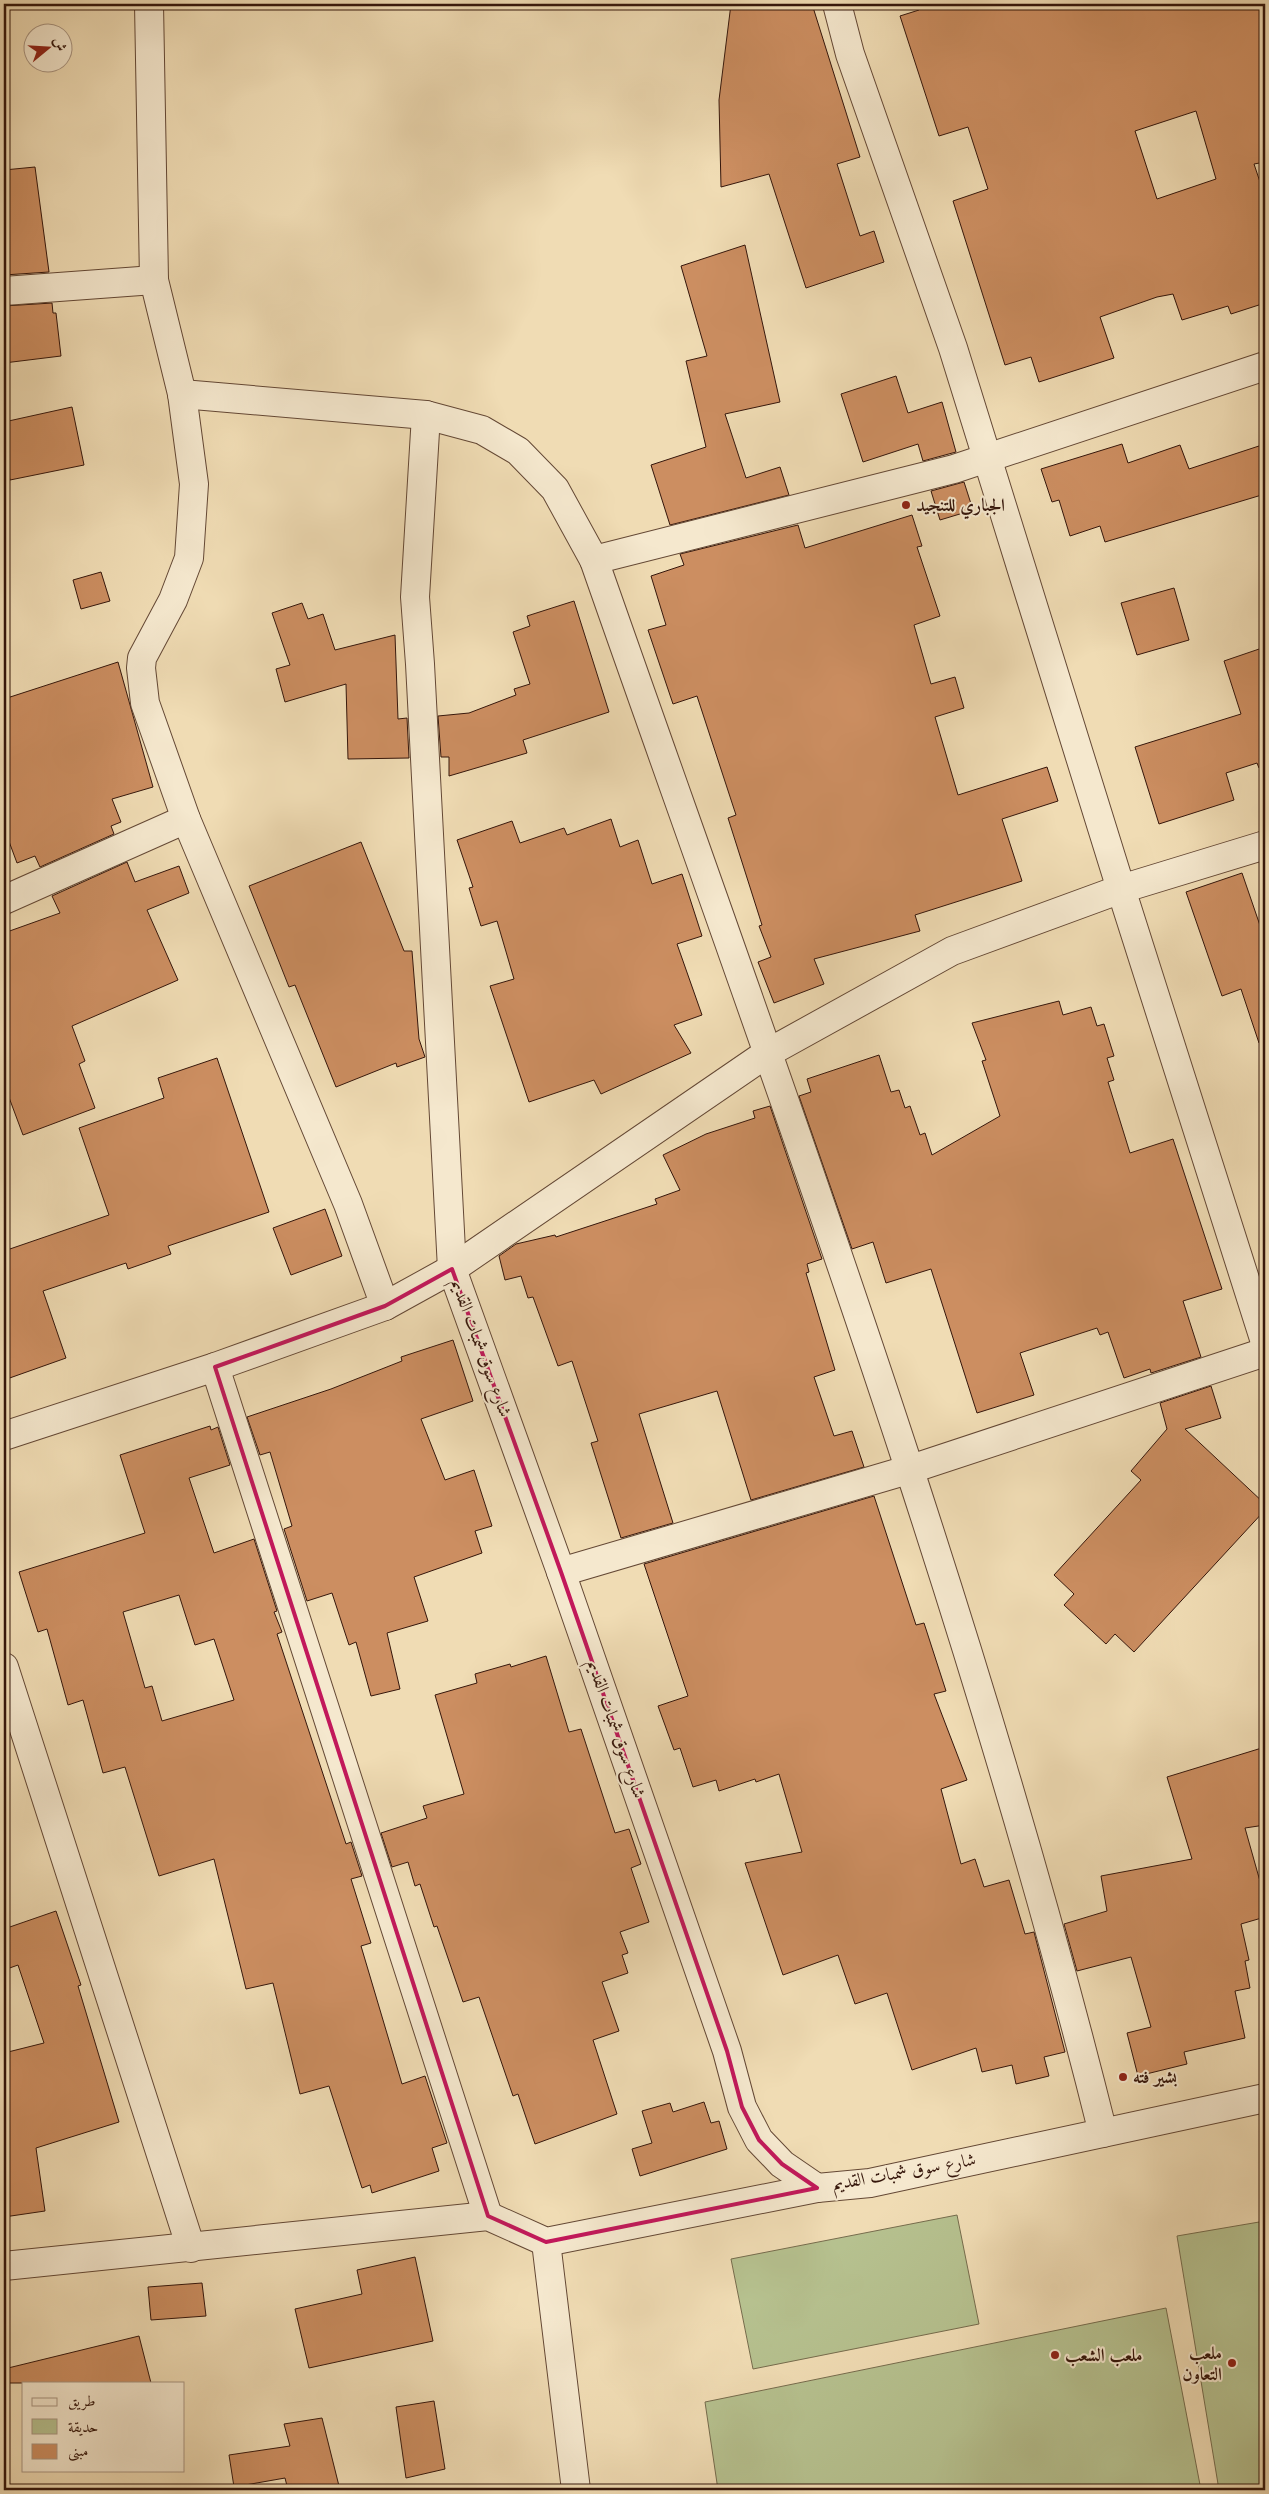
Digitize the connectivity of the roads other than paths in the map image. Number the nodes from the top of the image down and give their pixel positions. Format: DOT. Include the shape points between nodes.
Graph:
graph roads {
  1 [pos="149,4"];
  2 [pos="837,4"];
  3 [pos="154,280"];
  4 [pos="4,290"];
  5 [pos="1265,366"];
  6 [pos="182,394"];
  7 [pos="426,415"];
  8 [pos="988,458"];
  9 [pos="594,560"];
  10 [pos="186,819"];
  11 [pos="1265,845"];
  12 [pos="1121,888"];
  13 [pos="4,900"];
  14 [pos="766,1054"];
  15 [pos="452,1269"];
  16 [pos="385,1306"];
  17 [pos="1265,1342"];
  18 [pos="1265,1352"];
  19 [pos="215,1367"];
  20 [pos="4,1436"];
  21 [pos="911,1469"];
  22 [pos="561,1572"];
  23 [pos="4,1667"];
  24 [pos="1265,2098"];
  25 [pos="1103,2133"];
  26 [pos="817,2188"];
  27 [pos="488,2216"];
  28 [pos="546,2242"];
  29 [pos="191,2248"];
  30 [pos="4,2266"];
  31 [pos="576,2490"];
  1 -- 3 [label="street"];
  2 -- 8 [label="street" via="850,54"];
  3 -- 4 [label="street"];
  3 -- 6 [label="street"];
  5 -- 8 [label="street"];
  6 -- 7 [label="street"];
  6 -- 10 [label="street" via="194,484 189,558 173,600 142,658 141,668 145,703"];
  7 -- 9 [label="street" via="482,430 518,451 555,489"];
  7 -- 15 [label="street" via="415,597"];
  8 -- 9 [label="street"];
  8 -- 12 [label="street"];
  9 -- 14 [label="street"];
  10 -- 13 [label="street"];
  10 -- 16 [label="street" via="348,1204"];
  11 -- 12 [label="street"];
  12 -- 14 [label="street" via="952,951"];
  12 -- 17 [label="street"];
  14 -- 15 [label="street"];
  14 -- 21 [label="street"];
  15 -- 16 [label="street, شارع سوق شمبات القديم"];
  15 -- 22 [label="street, شارع سوق شمبات القديم"];
  16 -- 19 [label="street, شارع سوق شمبات القديم"];
  18 -- 21 [label="street"];
  19 -- 20 [label="street, شارع سوق شمبات القديم"];
  19 -- 27 [label="street"];
  21 -- 22 [label="street"];
  21 -- 25 [label="street" via="1033,1873 1075,2019"];
  22 -- 26 [label="street, شارع سوق شمبات القديم" via="727,2051 742,2107 759,2140 782,2164"];
  23 -- 29 [label="street"];
  24 -- 25 [label="street, شارع سوق شمبات القديم"];
  25 -- 26 [label="street, شارع سوق شمبات القديم" via="870,2183"];
  26 -- 28 [label="street"];
  27 -- 28 [label="street"];
  27 -- 29 [label="street"];
  28 -- 31 [label="street"];
  29 -- 30 [label="street"];
}
